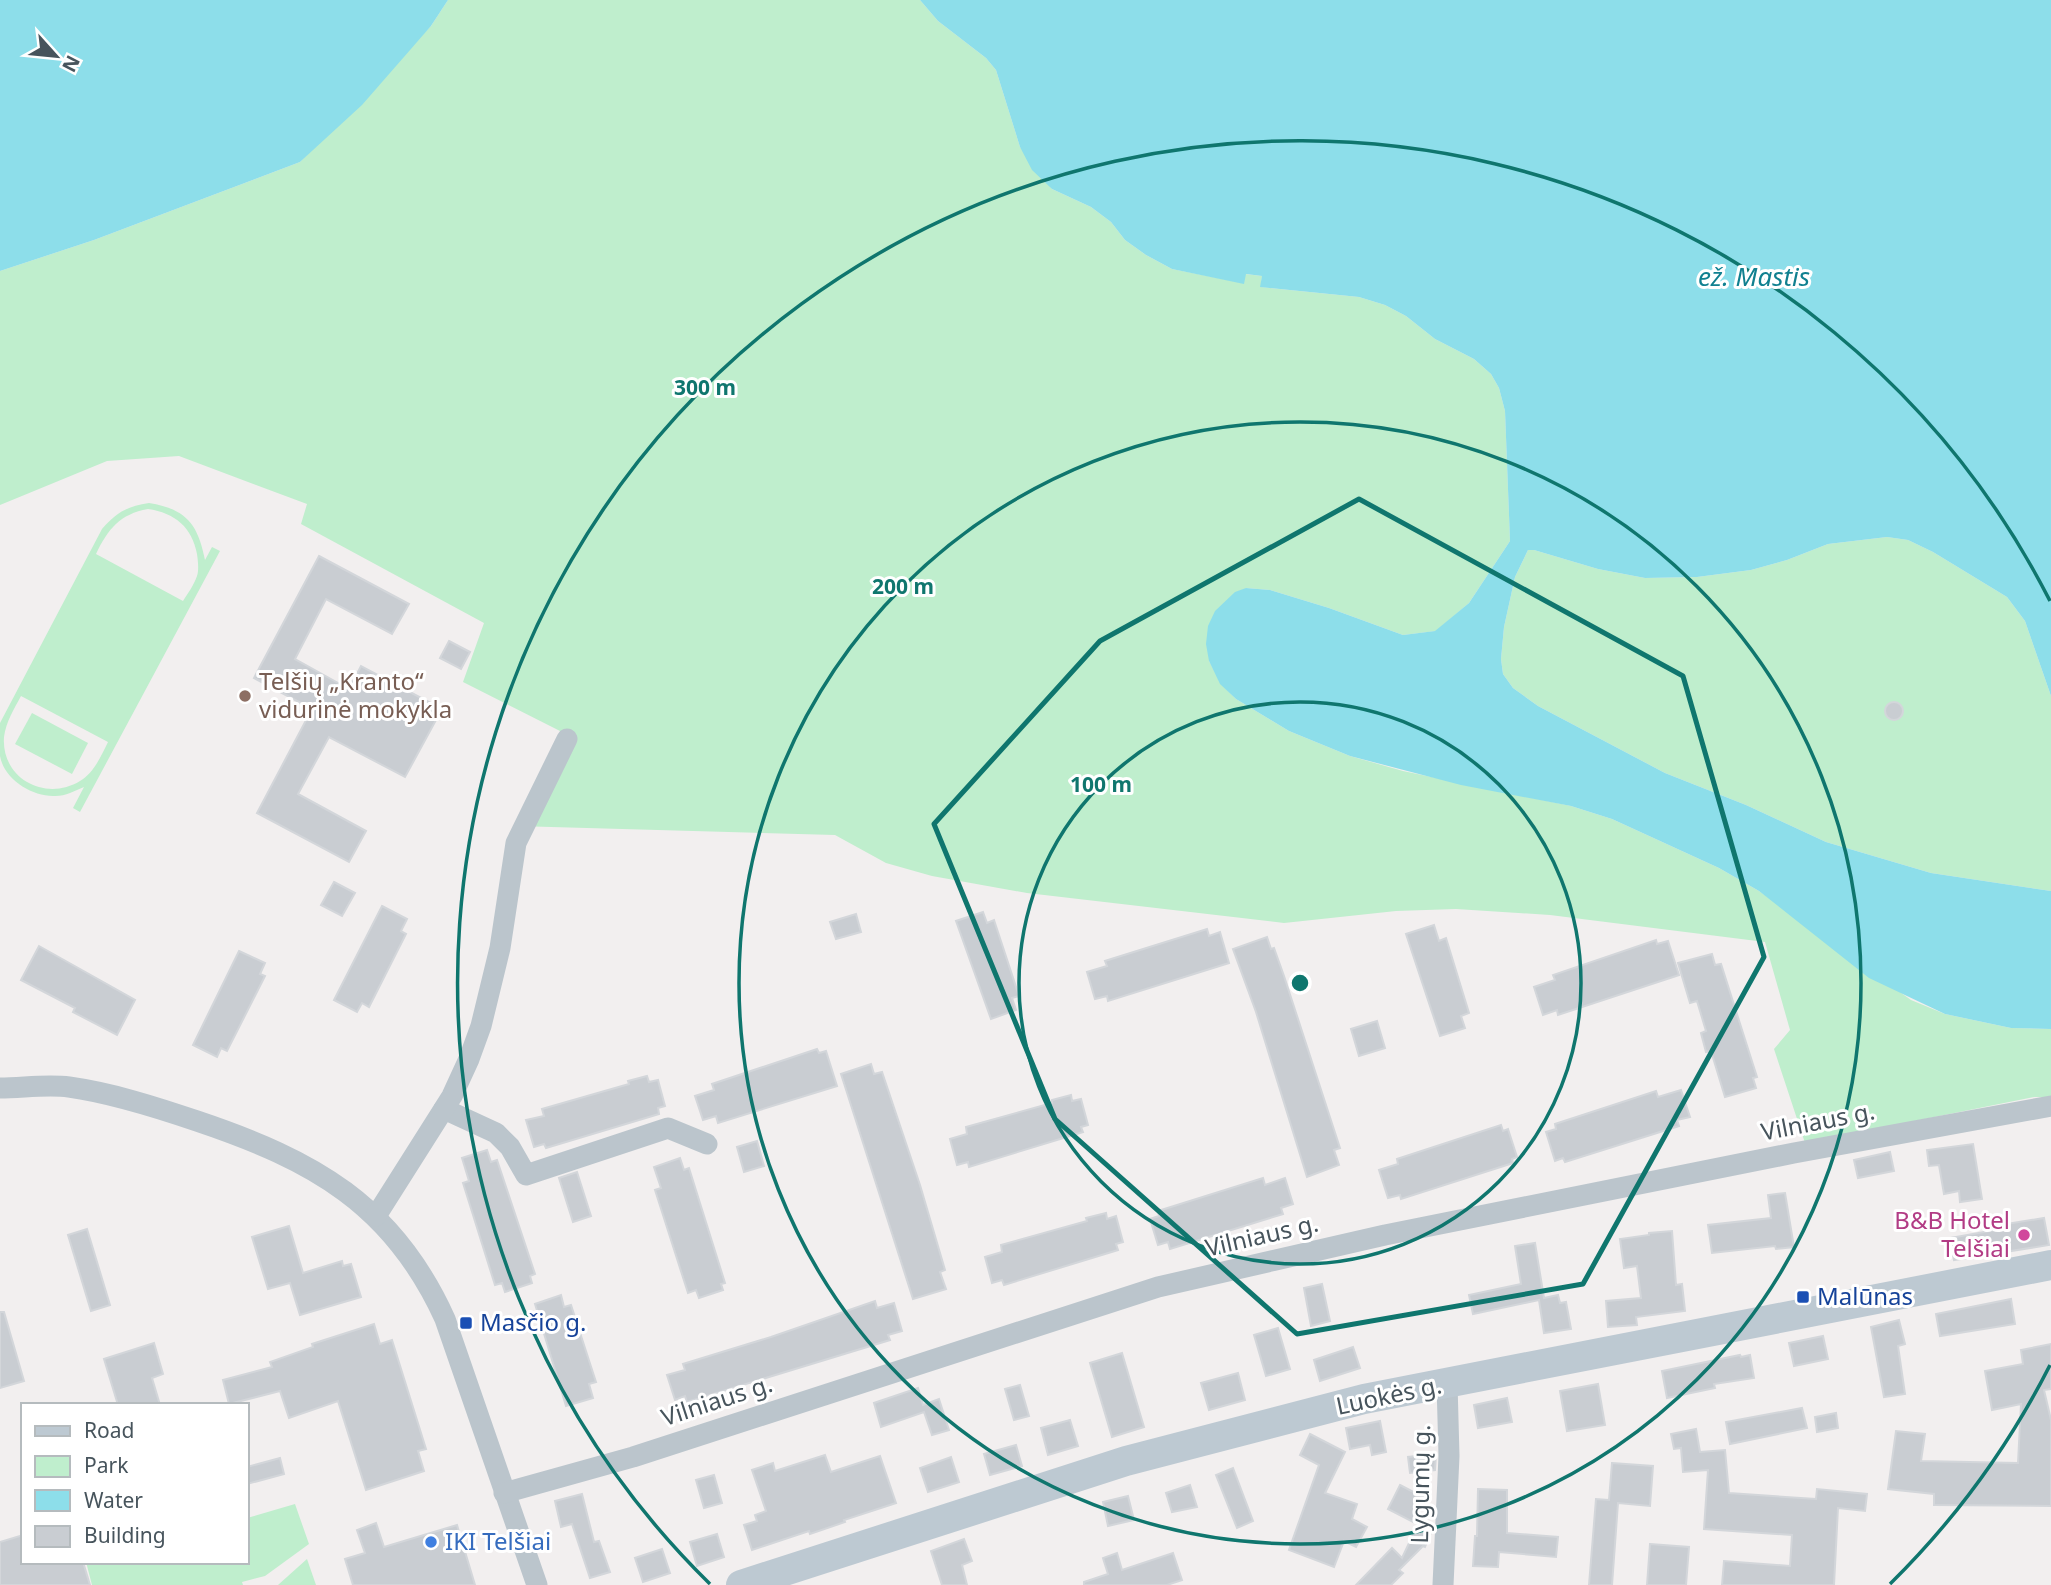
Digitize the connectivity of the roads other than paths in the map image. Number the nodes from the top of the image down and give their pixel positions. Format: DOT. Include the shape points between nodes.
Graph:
graph roads {
  1 [pos="567,739"];
  2 [pos="0,1088"];
  3 [pos="2051,1106"];
  4 [pos="444,1109"];
  5 [pos="707,1144"];
  6 [pos="376,1216"];
  7 [pos="2051,1265"];
  8 [pos="1447,1383"];
  9 [pos="503,1493"];
  10 [pos="537,1585"];
  11 [pos="741,1585"];
  12 [pos="1443,1585"];
  1 -- 4 [label="street" via="516,843 502,938 481,1026"];
  2 -- 6 [label="street" via="67,1087 140,1103 232,1133 292,1158"];
  3 -- 9 [label="street, Vilniaus g." via="1476,1217 1158,1287 633,1457"];
  4 -- 5 [label="street" via="496,1133 526,1175 668,1128"];
  4 -- 6 [label="street"];
  6 -- 9 [label="street" via="432,1290"];
  7 -- 8 [label="main road, Luokės g."];
  8 -- 11 [label="main road, Luokės g." via="1340,1405 1136,1458"];
  8 -- 12 [label="street, Lygumų g."];
  9 -- 10 [label="street"];
}
